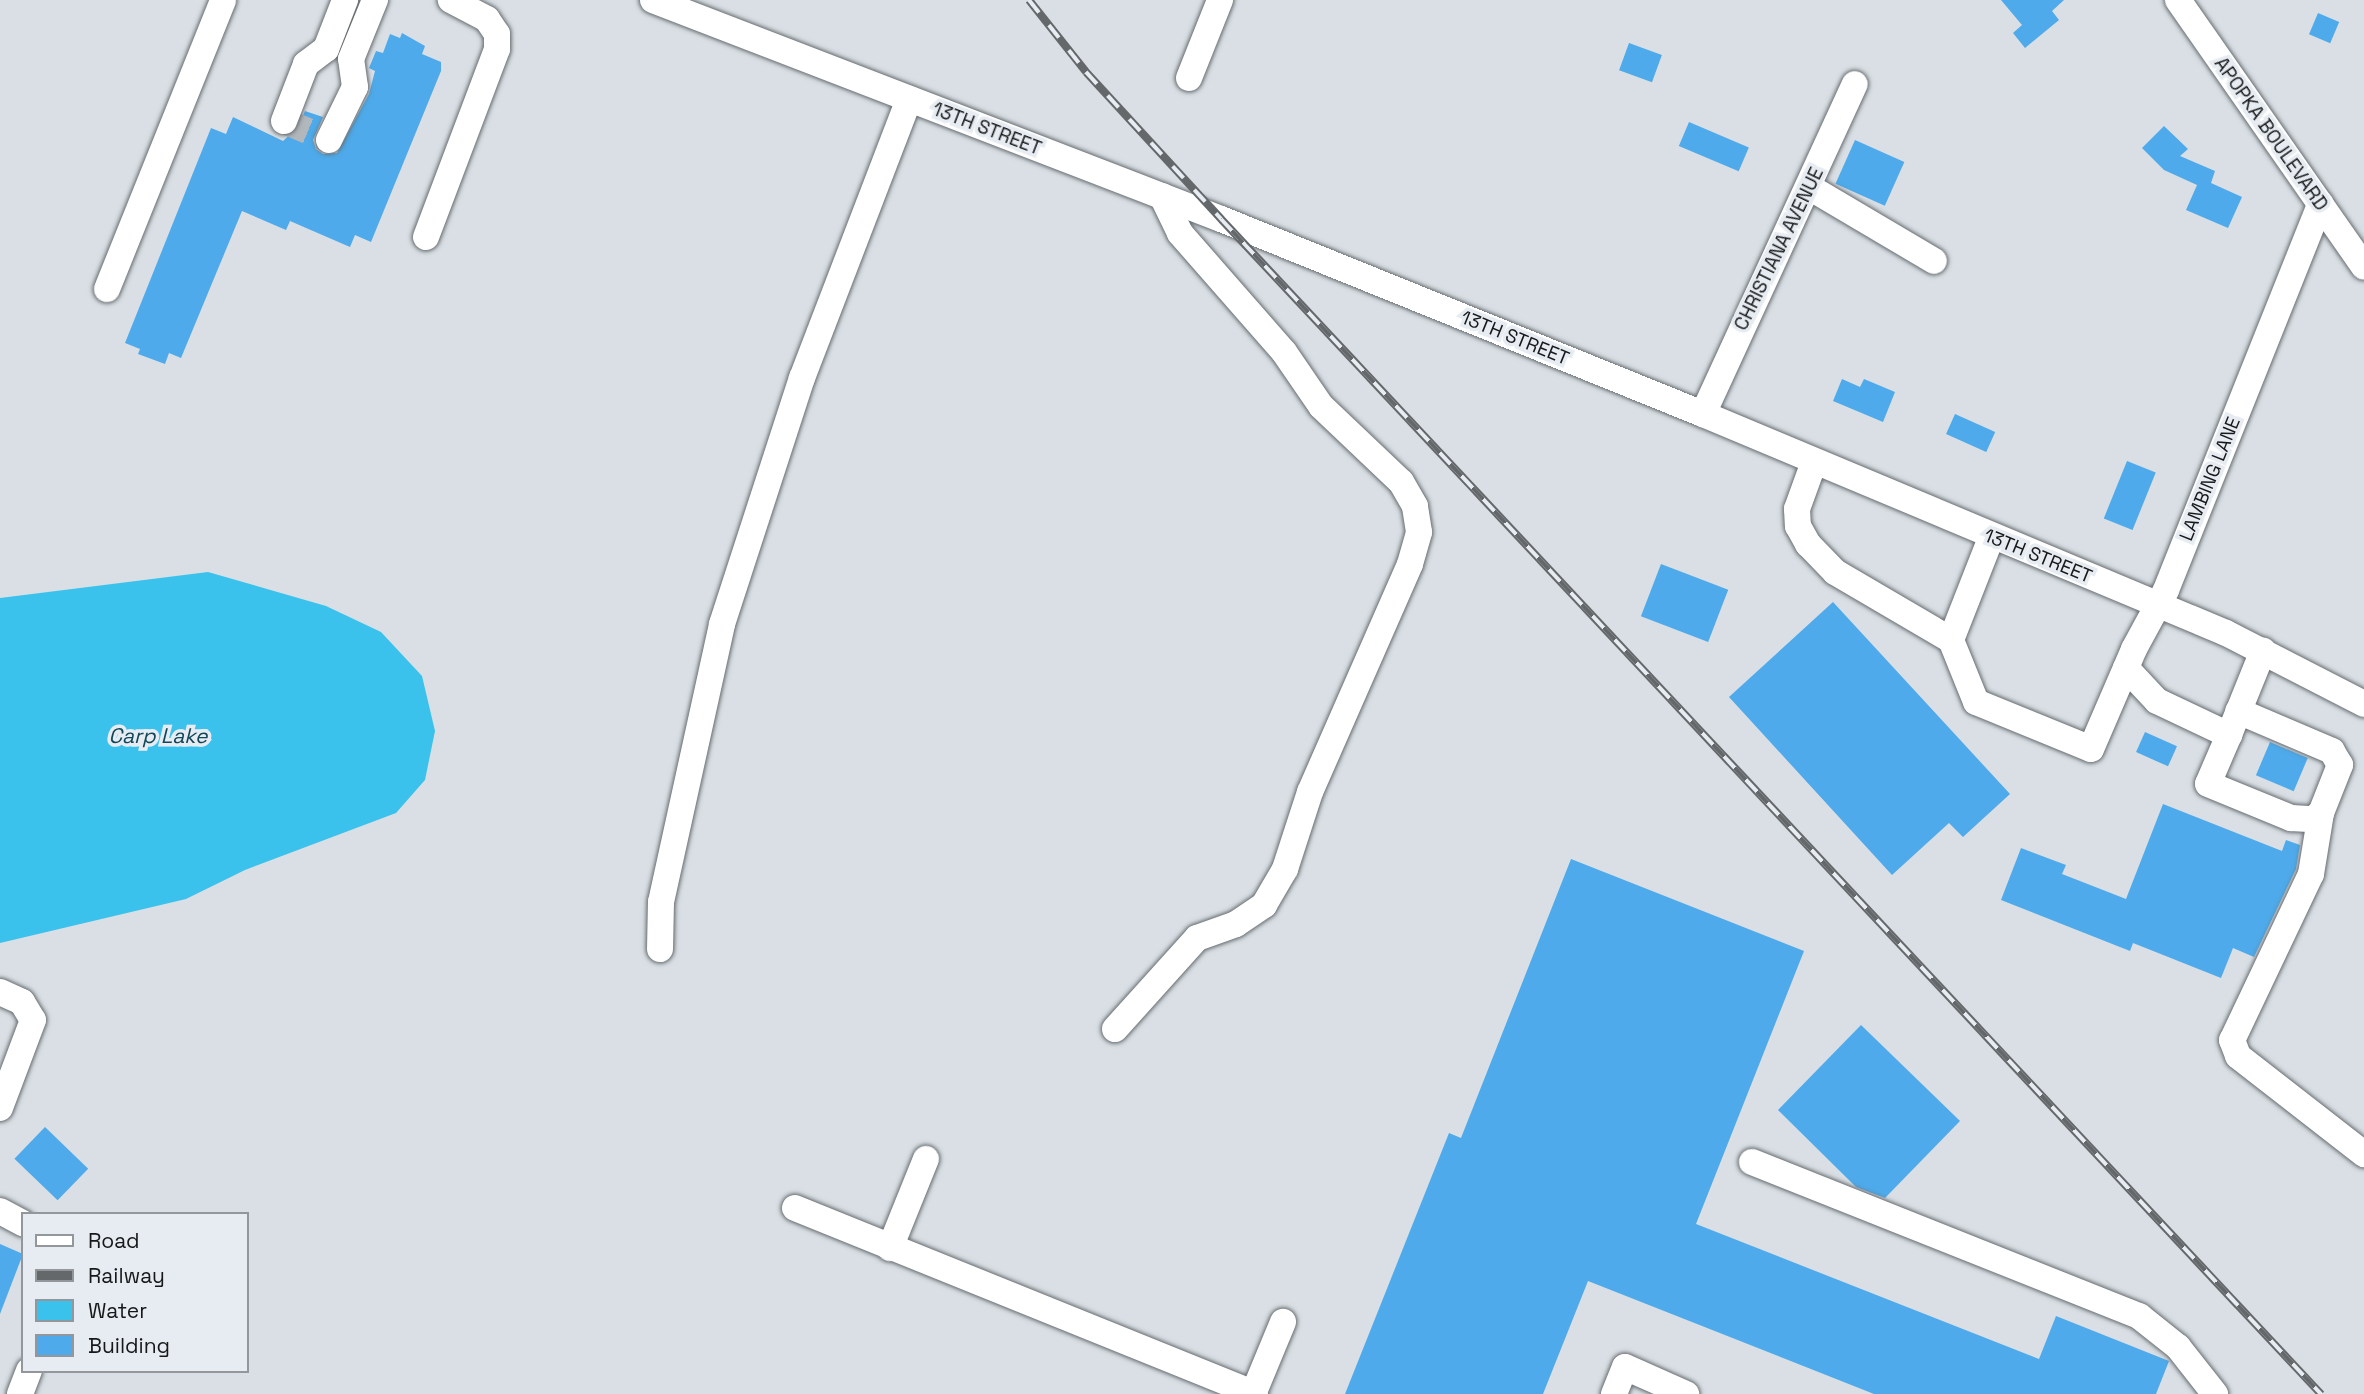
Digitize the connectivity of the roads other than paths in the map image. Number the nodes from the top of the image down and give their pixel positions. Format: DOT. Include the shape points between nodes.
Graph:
graph roads {
  1 [pos="223,0"];
  2 [pos="345,0"];
  3 [pos="375,0"];
  4 [pos="451,0"];
  5 [pos="653,0"];
  6 [pos="1220,0"];
  7 [pos="2178,0"];
  8 [pos="326,49"];
  9 [pos="351,59"];
  10 [pos="1189,78"];
  11 [pos="1855,84"];
  12 [pos="909,99"];
  13 [pos="284,121"];
  14 [pos="329,140"];
  15 [pos="1809,187"];
  16 [pos="1162,197"];
  17 [pos="2320,204"];
  18 [pos="426,237"];
  19 [pos="1934,261"];
  20 [pos="2364,267"];
  21 [pos="107,289"];
  22 [pos="1703,414"];
  23 [pos="1814,462"];
  24 [pos="1991,538"];
  25 [pos="2159,605"];
  26 [pos="1951,640"];
  27 [pos="2263,651"];
  28 [pos="2126,668"];
  29 [pos="2364,704"];
  30 [pos="2234,723"];
  31 [pos="2321,813"];
  32 [pos="660,950"];
  33 [pos="0,992"];
  34 [pos="1115,1029"];
  35 [pos="0,1108"];
  36 [pos="2364,1154"];
  37 [pos="926,1159"];
  38 [pos="1752,1162"];
  39 [pos="795,1208"];
  40 [pos="0,1210"];
  41 [pos="21,1222"];
  42 [pos="890,1248"];
  43 [pos="1283,1322"];
  44 [pos="28,1373"];
  45 [pos="1254,1393"];
  46 [pos="20,1394"];
  47 [pos="1614,1394"];
  48 [pos="1686,1394"];
  49 [pos="2215,1394"];
  1 -- 21 [label="street"];
  2 -- 8 [label="street"];
  3 -- 9 [label="street"];
  4 -- 18 [label="street" via="487,19 497,33 497,48"];
  5 -- 12 [label="street, 13TH STREET"];
  6 -- 10 [label="street"];
  7 -- 17 [label="street, APOPKA BOULEVARD"];
  8 -- 9 [label="street"];
  8 -- 13 [label="street" via="306,64"];
  9 -- 14 [label="street" via="355,87"];
  11 -- 15 [label="street, CHRISTIANA AVENUE"];
  12 -- 16 [label="street, 13TH STREET"];
  12 -- 32 [label="street" via="802,378 722,624 680,800 661,902"];
  15 -- 19 [label="street"];
  15 -- 22 [label="street, CHRISTIANA AVENUE" via="1764,274"];
  16 -- 22 [label="street, 13TH STREET"];
  16 -- 34 [label="street" via="1180,233 1284,352 1321,406 1401,482 1415,506 1419,532 1410,564 1310,792 1285,869 1264,905 1236,924 1197,938"];
  17 -- 20 [label="street, APOPKA BOULEVARD"];
  17 -- 25 [label="street, LAMBING LANE"];
  22 -- 23 [label="street, 13TH STREET"];
  23 -- 24 [label="street, 13TH STREET"];
  23 -- 26 [label="street" via="1797,509 1798,526 1808,544 1835,572"];
  24 -- 25 [label="street, 13TH STREET"];
  24 -- 26 [label="street"];
  25 -- 27 [label="street, 13TH STREET"];
  25 -- 28 [label="street, LAMBING LANE"];
  26 -- 28 [label="street, LAMBING LANE" via="1976,702 2091,749"];
  27 -- 29 [label="street, 13TH STREET"];
  27 -- 30 [label="street"];
  28 -- 30 [label="street" via="2157,701"];
  30 -- 31 [label="street" via="2332,751 2340,765"];
  30 -- 31 [label="street" via="2208,783 2291,818 2313,819"];
  31 -- 36 [label="street" via="2311,874 2232,1040 2238,1056"];
  33 -- 35 [label="street" via="22,1002 33,1020"];
  37 -- 42 [label="street"];
  38 -- 49 [label="street" via="2139,1316 2178,1348"];
  39 -- 42 [label="street"];
  40 -- 41 [label="street"];
  42 -- 45 [label="street"];
  43 -- 45 [label="street"];
  44 -- 46 [label="street"];
  47 -- 48 [label="street" via="1625,1367"];
}
